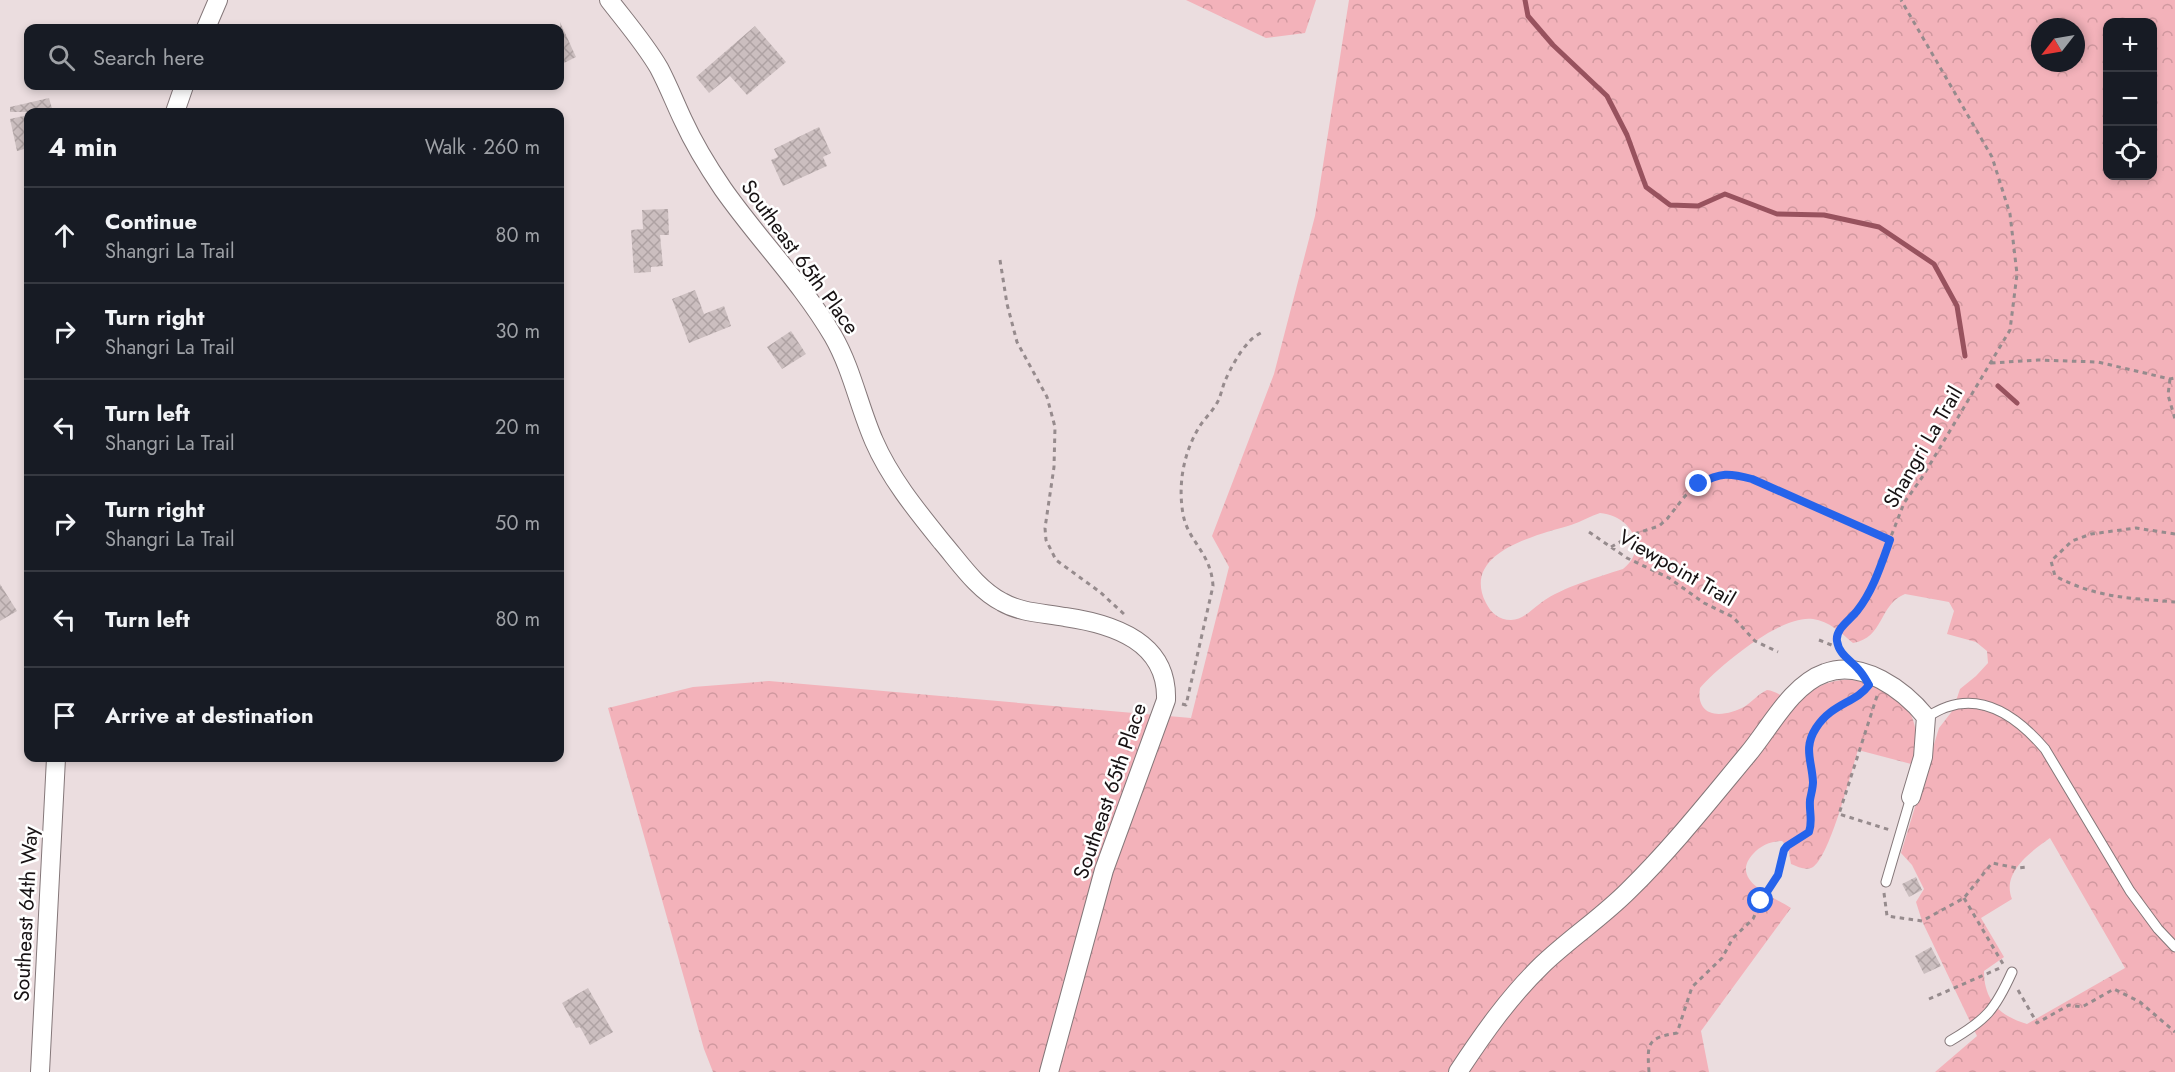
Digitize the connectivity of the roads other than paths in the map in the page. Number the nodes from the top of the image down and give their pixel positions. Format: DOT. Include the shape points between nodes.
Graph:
graph roads {
  1 [pos="218,0"];
  2 [pos="609,0"];
  3 [pos="208,24"];
  4 [pos="183,90"];
  5 [pos="176,108"];
  6 [pos="1926,717"];
  7 [pos="56,762"];
  8 [pos="1911,797"];
  9 [pos="1886,882"];
  10 [pos="2175,947"];
  11 [pos="2011,974"];
  12 [pos="1950,1041"];
  13 [pos="40,1072"];
  14 [pos="1049,1072"];
  15 [pos="1458,1072"];
  1 -- 3 [label="street"];
  2 -- 14 [label="street, Southeast 65th Place" via="660,69 684,124 723,188 832,335 848,367 874,442 891,473 936,534 981,586 1002,603 1086,621 1136,639 1159,662 1166,683 1166,700 1104,870"];
  4 -- 5 [label="street"];
  6 -- 8 [label="street" via="1923,758"];
  6 -- 10 [label="lane" via="1947,707 1974,703 2004,713 2033,735 2130,891"];
  6 -- 15 [label="street" via="1903,693 1860,672 1835,669 1806,684 1631,889 1524,984"];
  7 -- 13 [label="street, Southeast 64th Way"];
  8 -- 9 [label="lane"];
  11 -- 12 [label="lane" via="1984,1019"];
}
